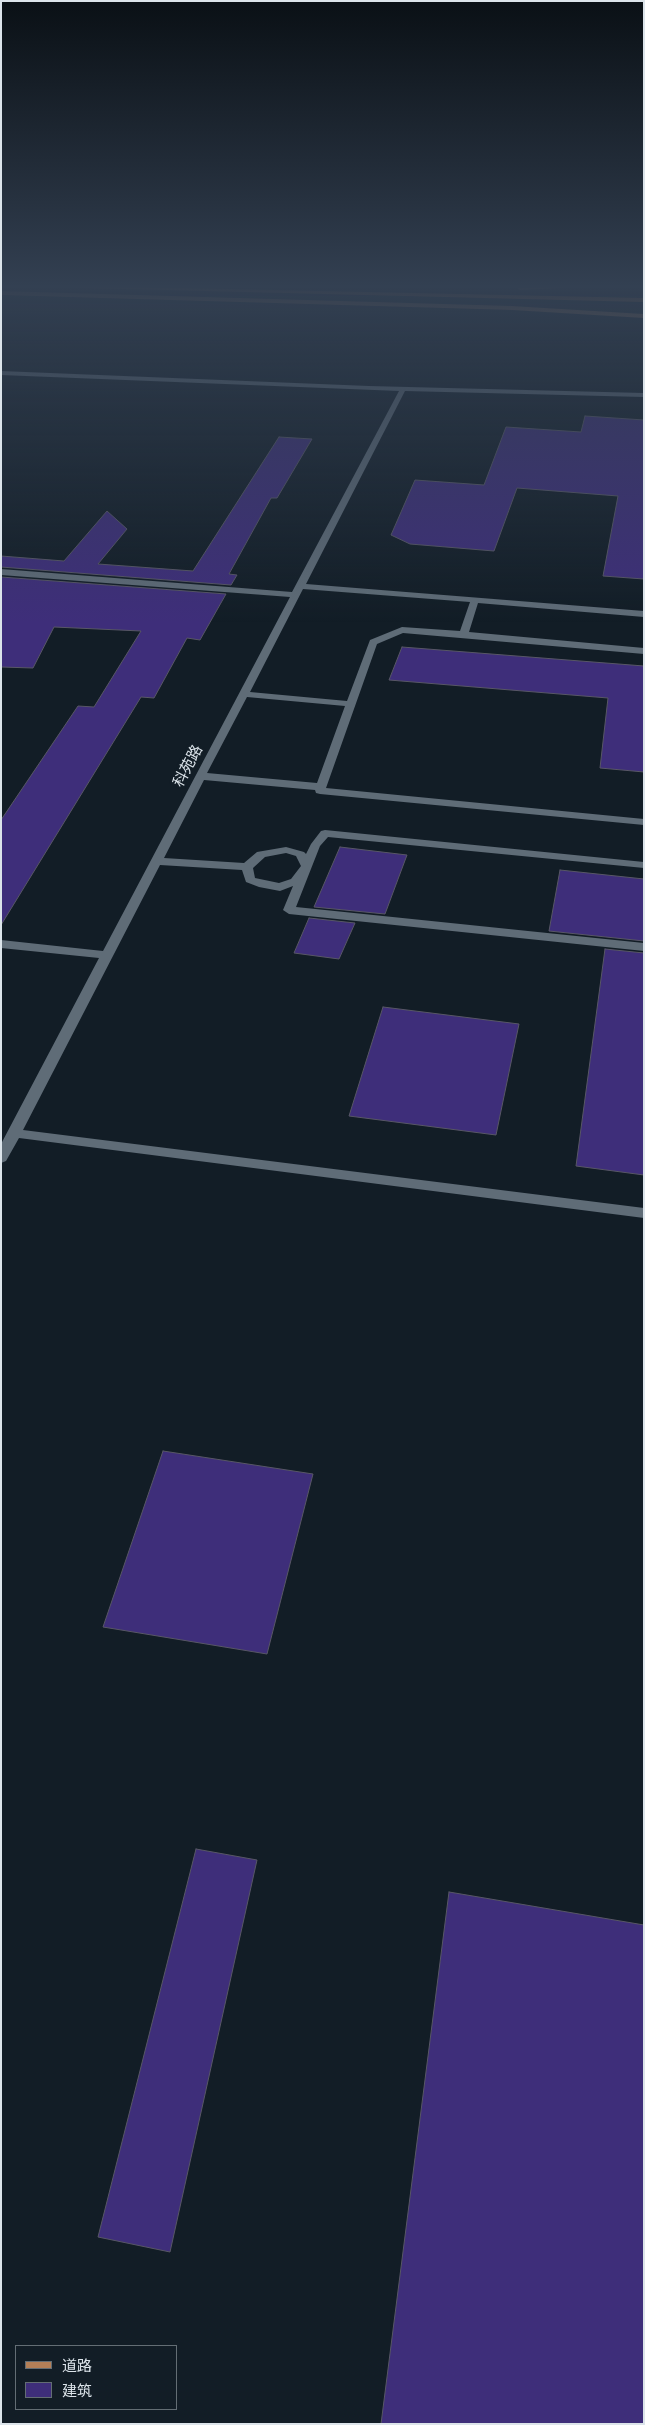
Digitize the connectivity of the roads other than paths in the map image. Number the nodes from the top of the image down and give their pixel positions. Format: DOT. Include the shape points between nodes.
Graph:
graph roads {
  1 [pos="399,397"];
  2 [pos="1,572"];
  3 [pos="298,590"];
  4 [pos="475,600"];
  5 [pos="644,614"];
  6 [pos="464,634"];
  7 [pos="644,651"];
  8 [pos="244,694"];
  9 [pos="351,704"];
  10 [pos="200,776"];
  11 [pos="322,787"];
  12 [pos="644,822"];
  13 [pos="156,861"];
  14 [pos="644,865"];
  15 [pos="307,866"];
  16 [pos="247,867"];
  17 [pos="1,944"];
  18 [pos="644,947"];
  19 [pos="107,955"];
  20 [pos="15,1133"];
  21 [pos="1,1158"];
  22 [pos="644,1213"];
  1 -- 3 [label="street, 科苑路"];
  2 -- 3 [label="street"];
  3 -- 4 [label="street"];
  3 -- 8 [label="street, 科苑路"];
  4 -- 5 [label="street"];
  4 -- 6 [label="street"];
  6 -- 7 [label="street"];
  6 -- 9 [label="street" via="402,630 372,642"];
  8 -- 9 [label="street"];
  8 -- 10 [label="street, 科苑路"];
  9 -- 11 [label="street"];
  10 -- 11 [label="street"];
  10 -- 13 [label="street, 科苑路"];
  11 -- 12 [label="street" via="320,791"];
  13 -- 16 [label="street"];
  13 -- 19 [label="street, 科苑路"];
  14 -- 15 [label="street" via="325,833 315,846"];
  15 -- 16 [label="street" via="300,854 286,850 261,854"];
  15 -- 16 [label="street" via="295,881 280,887 250,880"];
  15 -- 18 [label="street" via="289,910"];
  17 -- 19 [label="street"];
  19 -- 20 [label="street, 科苑路"];
  20 -- 21 [label="street, 科苑路"];
  20 -- 22 [label="street"];
}
